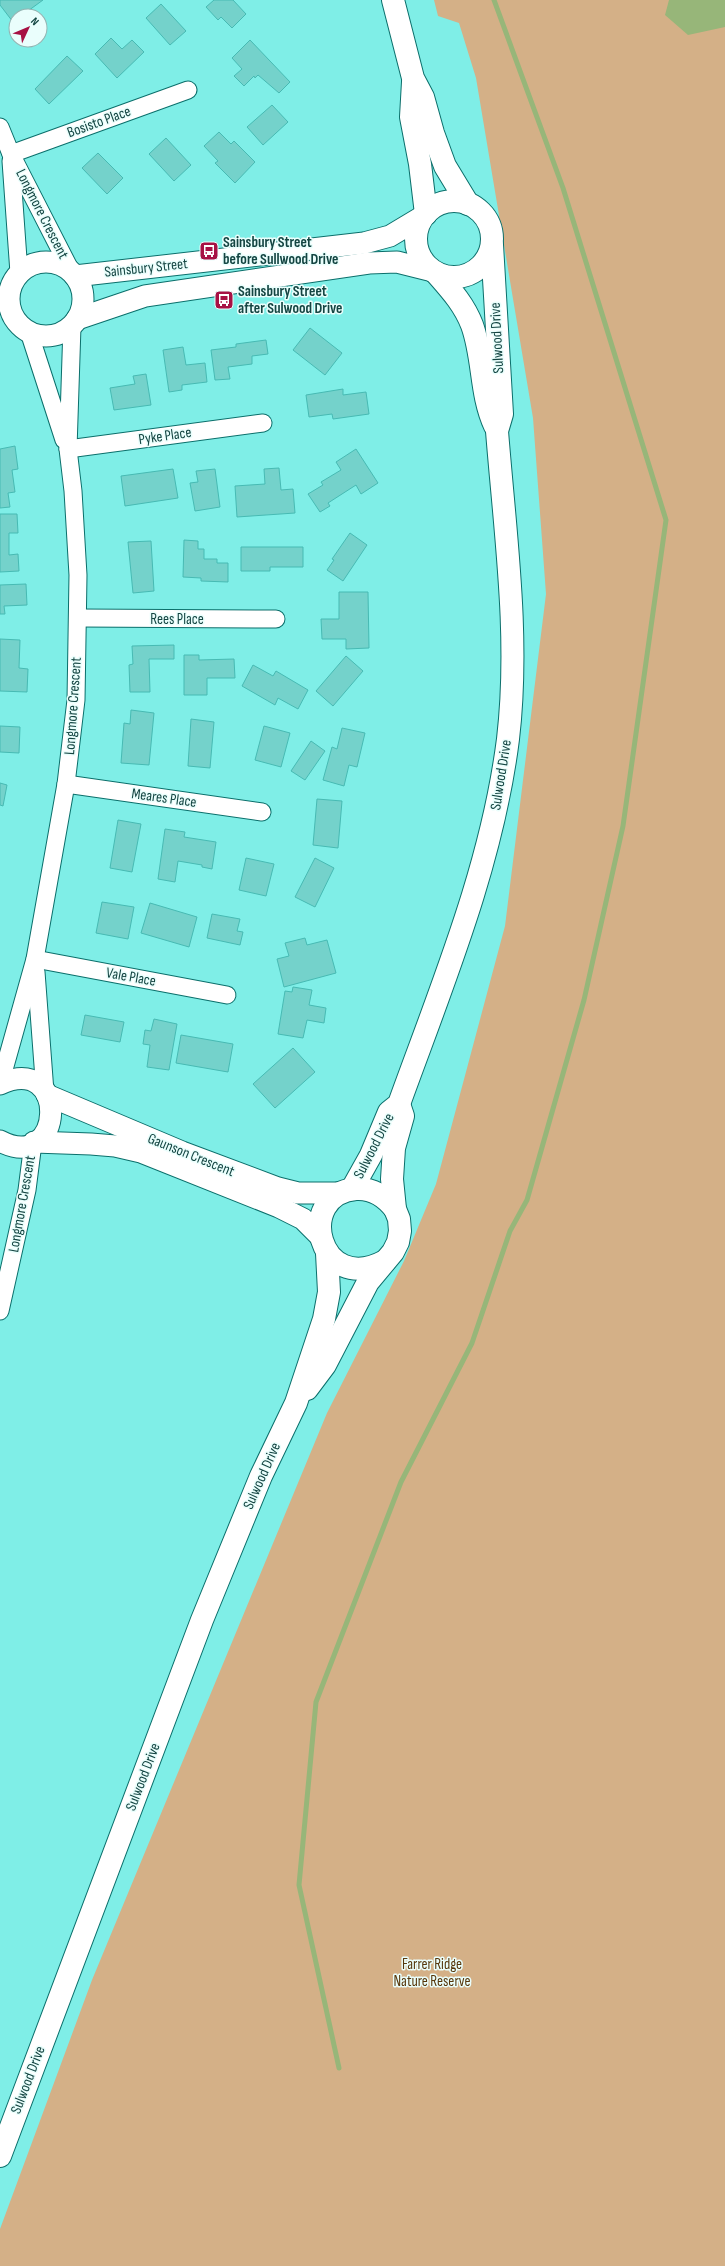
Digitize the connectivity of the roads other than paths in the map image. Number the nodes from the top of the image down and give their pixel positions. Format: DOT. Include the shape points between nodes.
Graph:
graph roads {
  1 [pos="393,0"];
  2 [pos="413,78"];
  3 [pos="188,90"];
  4 [pos="0,126"];
  5 [pos="11,154"];
  6 [pos="468,204"];
  7 [pos="425,215"];
  8 [pos="492,245"];
  9 [pos="434,272"];
  10 [pos="74,274"];
  11 [pos="12,276"];
  12 [pos="74,323"];
  13 [pos="15,326"];
  14 [pos="263,423"];
  15 [pos="497,431"];
  16 [pos="68,449"];
  17 [pos="79,618"];
  18 [pos="276,619"];
  19 [pos="66,784"];
  20 [pos="262,812"];
  21 [pos="35,959"];
  22 [pos="227,995"];
  23 [pos="0,1084"];
  24 [pos="46,1094"];
  25 [pos="399,1104"];
  26 [pos="0,1140"];
  27 [pos="33,1143"];
  28 [pos="346,1191"];
  29 [pos="395,1209"];
  30 [pos="324,1245"];
  31 [pos="385,1261"];
  32 [pos="0,1311"];
  33 [pos="296,1403"];
  34 [pos="0,2156"];
  1 -- 2 [label="main road"];
  2 -- 6 [label="main road" via="423,96 445,166"];
  2 -- 7 [label="main road" via="411,117 420,164"];
  3 -- 5 [label="street, Bosisto Place"];
  4 -- 5 [label="street, Longmore Crescent"];
  5 -- 10 [label="street, Longmore Crescent"];
  5 -- 11 [label="street, Longmore Crescent"];
  6 -- 7 [label="main road" via="441,204"];
  6 -- 8 [label="main road" via="485,216 491,230"];
  7 -- 9 [label="main road" via="416,240 421,258"];
  7 -- 10 [label="street, Sainsbury Street" via="390,236 364,244"];
  8 -- 9 [label="main road" via="485,262 471,274 453,277"];
  8 -- 15 [label="main road, Sulwood Drive" via="502,414"];
  9 -- 12 [label="street, Sainsbury Street" via="397,262 369,263 145,296"];
  9 -- 15 [label="main road, Sulwood Drive" via="456,295 472,325 487,409"];
  10 -- 11 [label="street" via="63,266 46,262 28,266"];
  10 -- 12 [label="street" via="81,286 83,297 82,309"];
  11 -- 13 [label="street" via="9,293"];
  12 -- 13 [label="street" via="62,333 51,336 39,336"];
  12 -- 16 [label="street, Longmore Crescent"];
  13 -- 16 [label="street, Longmore Crescent"];
  14 -- 16 [label="street, Pyke Place"];
  15 -- 25 [label="main road, Sulwood Drive" via="512,658 508,737 502,782 473,895"];
  16 -- 17 [label="street, Longmore Crescent"];
  17 -- 18 [label="street, Rees Place"];
  17 -- 19 [label="street, Longmore Crescent" via="76,700"];
  19 -- 20 [label="street, Meares Place"];
  19 -- 21 [label="street, Longmore Crescent"];
  21 -- 22 [label="street, Vale Place"];
  21 -- 23 [label="street, Longmore Crescent"];
  21 -- 24 [label="street, Longmore Crescent"];
  23 -- 24 [label="street, Gaunson Crescent" via="8,1080 25,1079 40,1086"];
  24 -- 27 [label="street" via="52,1108 51,1122 44,1134"];
  24 -- 28 [label="street, Gaunson Crescent" via="182,1152 278,1188 298,1193"];
  25 -- 28 [label="main road, Sulwood Drive" via="389,1112 371,1155"];
  25 -- 29 [label="main road, Sulwood Drive" via="403,1116 394,1148 392,1180"];
  26 -- 27 [label="street, Gaunson Crescent" via="15,1146"];
  27 -- 30 [label="street, Gaunson Crescent" via="97,1144 141,1152 279,1207 302,1219"];
  27 -- 32 [label="street, Longmore Crescent" via="25,1197"];
  28 -- 29 [label="main road, Sulwood Drive" via="362,1188 381,1194"];
  28 -- 30 [label="main road, Sulwood Drive" via="330,1201 323,1212 320,1224"];
  29 -- 31 [label="main road, Sulwood Drive" via="400,1231 393,1252"];
  30 -- 31 [label="main road" via="342,1265 361,1269"];
  30 -- 33 [label="main road, Sulwood Drive" via="329,1292 324,1319"];
  31 -- 33 [label="main road, Sulwood Drive" via="368,1282 325,1365"];
  33 -- 34 [label="main road, Sulwood Drive" via="261,1476 202,1620"];
}
